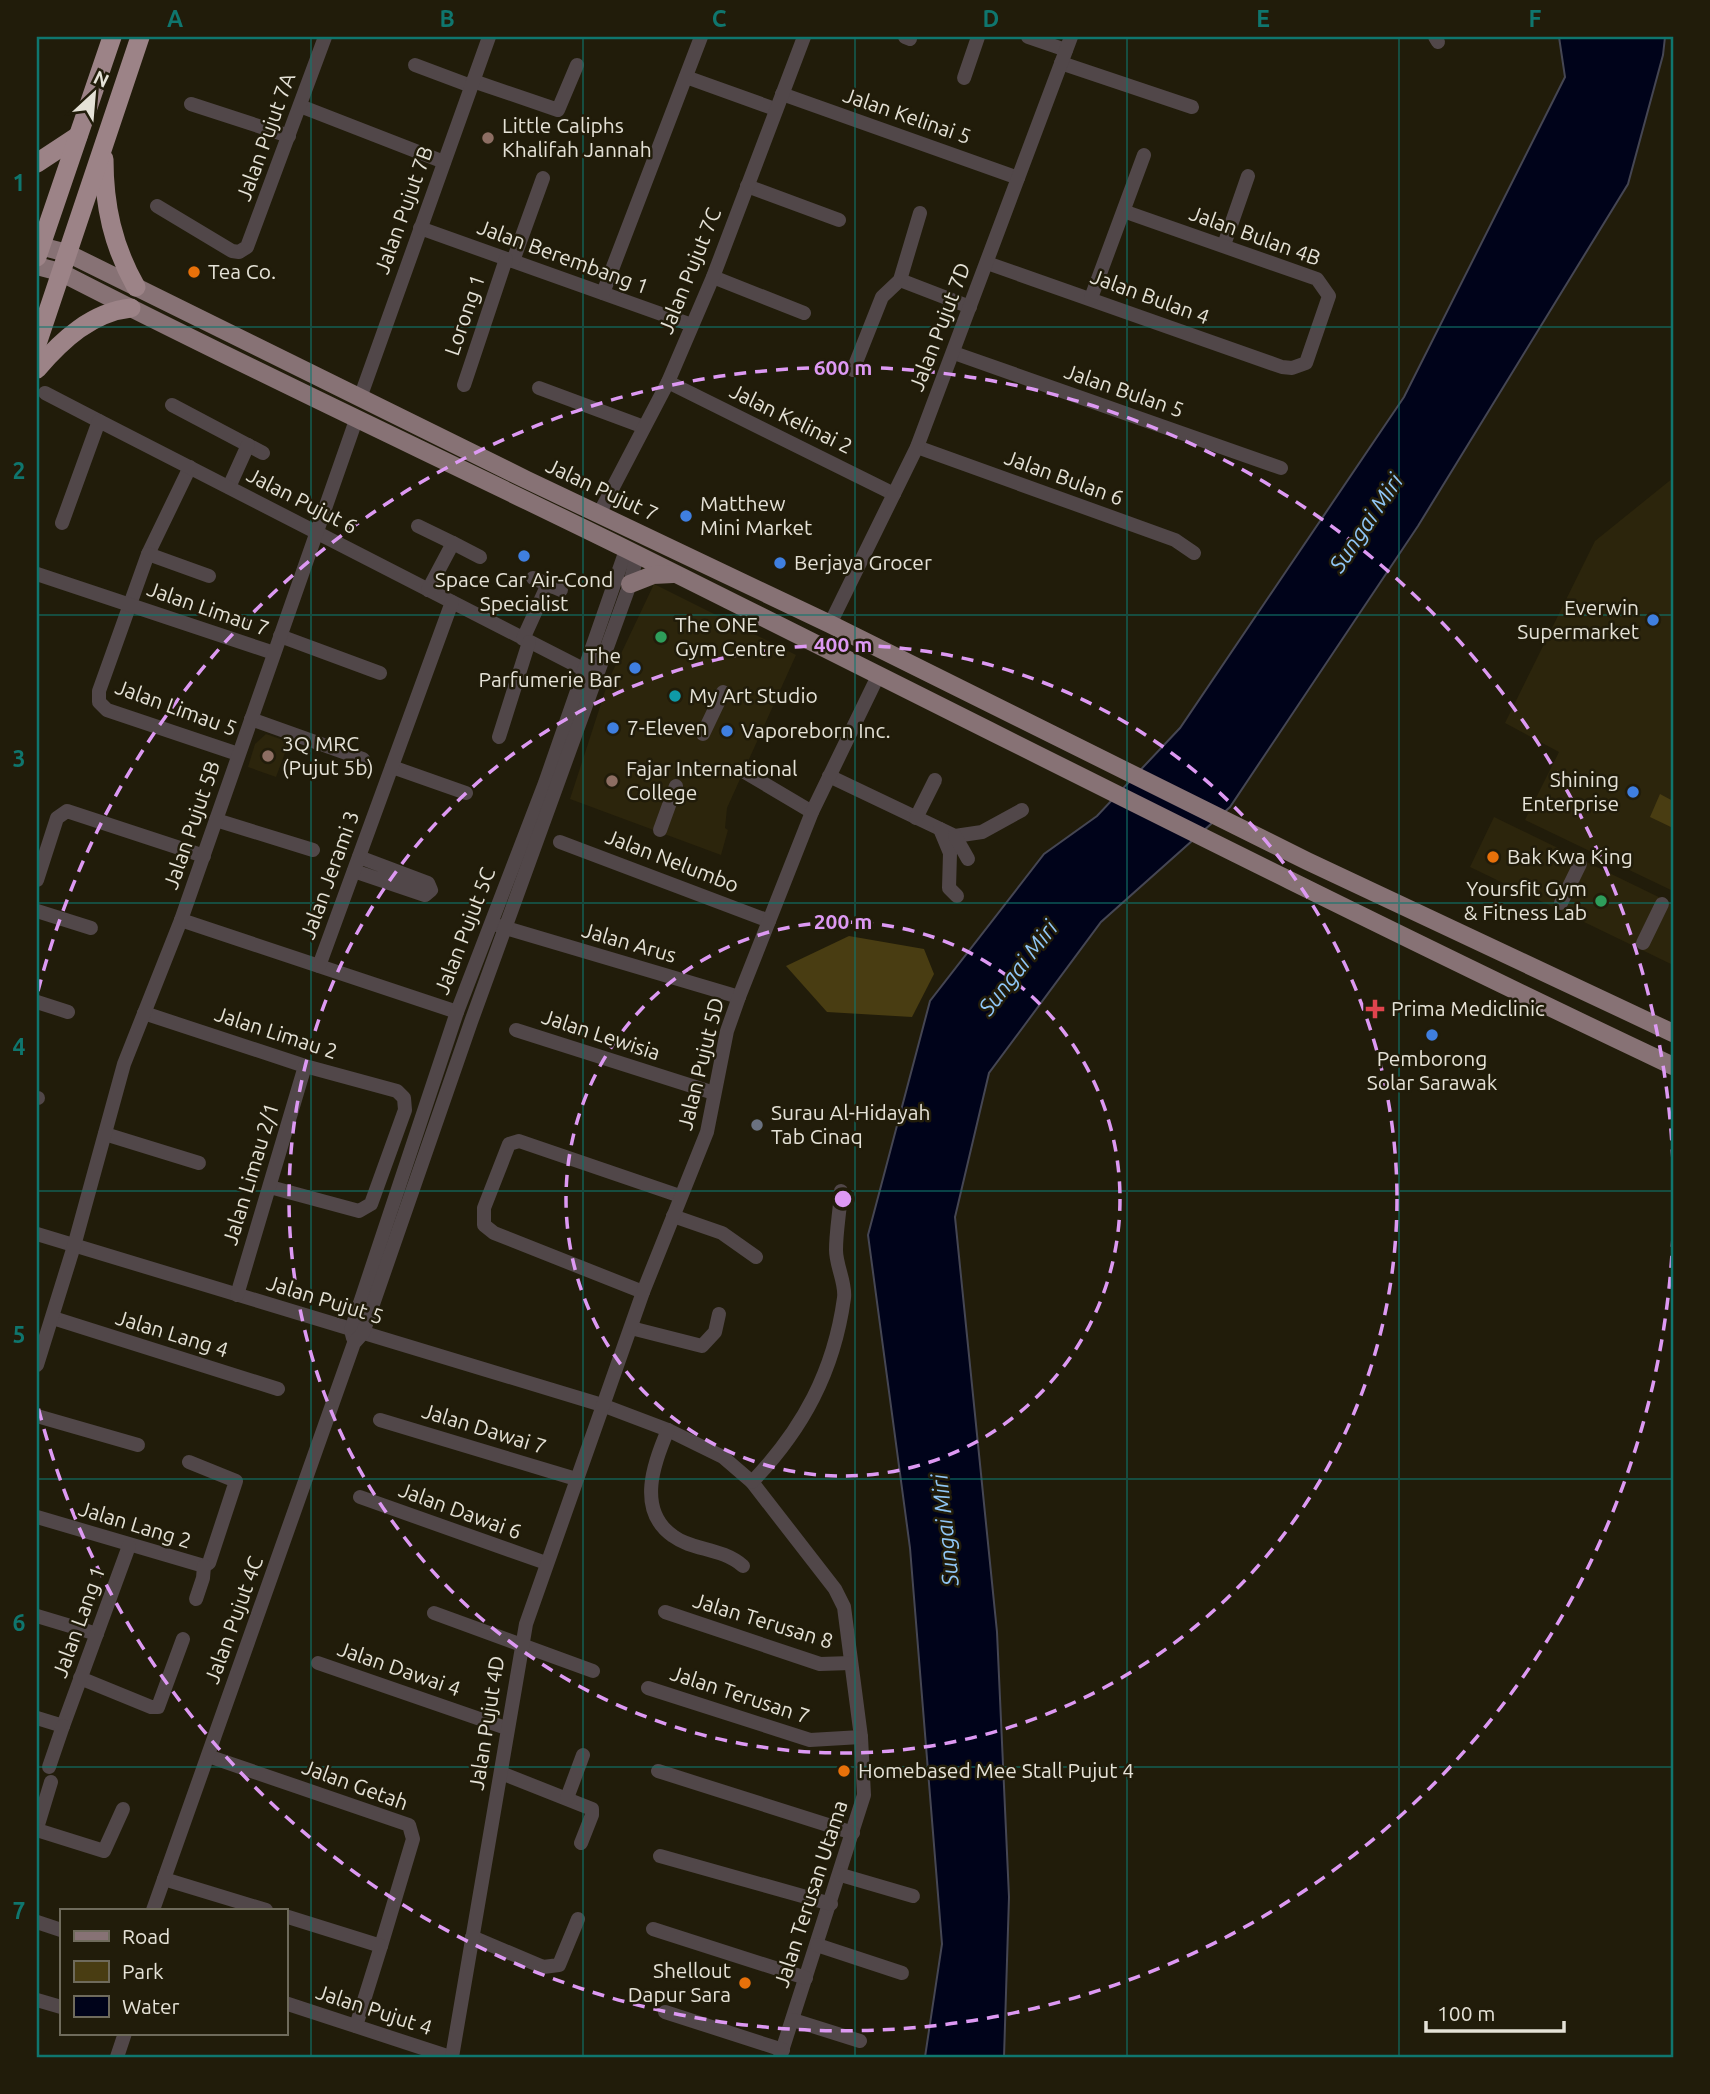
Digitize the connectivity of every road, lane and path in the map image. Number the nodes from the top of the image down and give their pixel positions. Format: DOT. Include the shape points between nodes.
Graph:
graph roads {
  1 [pos="112,37"];
  2 [pos="141,37"];
  3 [pos="326,37"];
  4 [pos="489,37"];
  5 [pos="701,37"];
  6 [pos="804,37"];
  7 [pos="978,37"];
  8 [pos="1028,37"];
  9 [pos="1066,50"];
  10 [pos="415,65"];
  11 [pos="577,65"];
  12 [pos="686,77"];
  13 [pos="964,78"];
  14 [pos="472,84"];
  15 [pos="782,94"];
  16 [pos="191,104"];
  17 [pos="300,106"];
  18 [pos="1192,107"];
  19 [pos="775,109"];
  20 [pos="78,136"];
  21 [pos="289,136"];
  22 [pos="104,137"];
  23 [pos="1144,156"];
  24 [pos="444,162"];
  25 [pos="37,163"];
  26 [pos="1248,176"];
  27 [pos="543,178"];
  28 [pos="1018,178"];
  29 [pos="747,186"];
  30 [pos="157,206"];
  31 [pos="1126,212"];
  32 [pos="920,213"];
  33 [pos="839,220"];
  34 [pos="420,228"];
  35 [pos="1224,245"];
  36 [pos="38,250"];
  37 [pos="510,260"];
  38 [pos="64,262"];
  39 [pos="987,263"];
  40 [pos="37,267"];
  41 [pos="713,277"];
  42 [pos="900,280"];
  43 [pos="136,287"];
  44 [pos="603,293"];
  45 [pos="1091,298"];
  46 [pos="970,307"];
  47 [pos="131,308"];
  48 [pos="804,313"];
  49 [pos="692,325"];
  50 [pos="37,344"];
  51 [pos="954,353"];
  52 [pos="1299,366"];
  53 [pos="37,369"];
  54 [pos="853,370"];
  55 [pos="668,382"];
  56 [pos="464,385"];
  57 [pos="539,388"];
  58 [pos="45,393"];
  59 [pos="360,398"];
  60 [pos="172,405"];
  61 [pos="356,420"];
  62 [pos="99,421"];
  63 [pos="644,427"];
  64 [pos="248,445"];
  65 [pos="917,447"];
  66 [pos="263,453"];
  67 [pos="190,467"];
  68 [pos="1281,468"];
  69 [pos="527,480"];
  70 [pos="229,487"];
  71 [pos="894,494"];
  72 [pos="598,514"];
  73 [pos="62,523"];
  74 [pos="418,526"];
  75 [pos="316,532"];
  76 [pos="453,543"];
  77 [pos="631,552"];
  78 [pos="1194,553"];
  79 [pos="148,554"];
  80 [pos="480,557"];
  81 [pos="37,574"];
  82 [pos="673,574"];
  83 [pos="209,576"];
  84 [pos="533,578"];
  85 [pos="630,584"];
  86 [pos="428,590"];
  87 [pos="452,602"];
  88 [pos="129,605"];
  89 [pos="830,624"];
  90 [pos="605,633"];
  91 [pos="280,636"];
  92 [pos="526,640"];
  93 [pos="274,653"];
  94 [pos="583,670"];
  95 [pos="380,673"];
  96 [pos="597,676"];
  97 [pos="878,676"];
  98 [pos="723,692"];
  99 [pos="251,719"];
  100 [pos="703,734"];
  101 [pos="499,737"];
  102 [pos="238,754"];
  103 [pos="363,759"];
  104 [pos="392,767"];
  105 [pos="743,771"];
  106 [pos="829,776"];
  107 [pos="935,780"];
  108 [pos="551,786"];
  109 [pos="677,786"];
  110 [pos="466,793"];
  111 [pos="1022,810"];
  112 [pos="812,812"];
  113 [pos="916,818"];
  114 [pos="216,820"];
  115 [pos="940,829"];
  116 [pos="660,830"];
  117 [pos="955,836"];
  118 [pos="560,842"];
  119 [pos="313,850"];
  120 [pos="204,856"];
  121 [pos="968,859"];
  122 [pos="40,860"];
  123 [pos="1580,864"];
  124 [pos="37,880"];
  125 [pos="957,896"];
  126 [pos="1561,903"];
  127 [pos="1662,904"];
  128 [pos="37,911"];
  129 [pos="181,919"];
  130 [pos="769,920"];
  131 [pos="489,923"];
  132 [pos="91,928"];
  133 [pos="506,929"];
  134 [pos="1643,943"];
  135 [pos="319,966"];
  136 [pos="739,997"];
  137 [pos="37,1002"];
  138 [pos="68,1012"];
  139 [pos="457,1012"];
  140 [pos="144,1013"];
  141 [pos="516,1030"];
  142 [pos="1673,1033"];
  143 [pos="305,1066"];
  144 [pos="1673,1066"];
  145 [pos="714,1093"];
  146 [pos="105,1133"];
  147 [pos="199,1163"];
  148 [pos="270,1187"];
  149 [pos="841,1191"];
  150 [pos="680,1196"];
  151 [pos="673,1216"];
  152 [pos="37,1234"];
  153 [pos="74,1246"];
  154 [pos="757,1257"];
  155 [pos="643,1292"];
  156 [pos="237,1295"];
  157 [pos="719,1314"];
  158 [pos="53,1318"];
  159 [pos="631,1328"];
  160 [pos="356,1335"];
  161 [pos="37,1365"];
  162 [pos="278,1389"];
  163 [pos="601,1405"];
  164 [pos="37,1416"];
  165 [pos="380,1420"];
  166 [pos="668,1430"];
  167 [pos="138,1445"];
  168 [pos="189,1462"];
  169 [pos="576,1479"];
  170 [pos="752,1482"];
  171 [pos="360,1497"];
  172 [pos="37,1517"];
  173 [pos="129,1546"];
  174 [pos="546,1563"];
  175 [pos="204,1566"];
  176 [pos="743,1566"];
  177 [pos="196,1600"];
  178 [pos="665,1612"];
  179 [pos="433,1613"];
  180 [pos="37,1616"];
  181 [pos="97,1634"];
  182 [pos="183,1639"];
  183 [pos="521,1645"];
  184 [pos="318,1663"];
  185 [pos="851,1663"];
  186 [pos="593,1671"];
  187 [pos="80,1678"];
  188 [pos="648,1688"];
  189 [pos="37,1718"];
  190 [pos="63,1726"];
  191 [pos="506,1728"];
  192 [pos="861,1737"];
  193 [pos="583,1755"];
  194 [pos="208,1756"];
  195 [pos="658,1771"];
  196 [pos="500,1773"];
  197 [pos="567,1798"];
  198 [pos="122,1809"];
  199 [pos="37,1829"];
  200 [pos="853,1833"];
  201 [pos="581,1843"];
  202 [pos="660,1856"];
  203 [pos="841,1875"];
  204 [pos="164,1879"];
  205 [pos="913,1896"];
  206 [pos="831,1904"];
  207 [pos="153,1909"];
  208 [pos="263,1909"];
  209 [pos="287,1917"];
  210 [pos="578,1919"];
  211 [pos="37,1922"];
  212 [pos="653,1929"];
  213 [pos="60,1930"];
  214 [pos="472,1937"];
  215 [pos="817,1945"];
  216 [pos="381,1946"];
  217 [pos="902,1973"];
  218 [pos="806,1978"];
  219 [pos="37,2000"];
  220 [pos="287,2004"];
  221 [pos="60,2007"];
  222 [pos="665,2012"];
  223 [pos="793,2020"];
  224 [pos="356,2026"];
  225 [pos="124,2035"];
  226 [pos="860,2041"];
  227 [pos="782,2054"];
  228 [pos="117,2057"];
  229 [pos="451,2057"];
  1 -- 20 [label="highway"];
  2 -- 22 [label="highway"];
  3 -- 17 [label="street, Jalan Pujut 7A"];
  4 -- 14 [label="street, Jalan Pujut 7B"];
  5 -- 12 [label="street"];
  6 -- 15 [label="street, Jalan Pujut 7C"];
  7 -- 13 [label="street"];
  8 -- 9 [label="street"];
  9 -- 18 [label="street"];
  9 -- 28 [label="street, Jalan Pujut 7D"];
  10 -- 14 [label="street"];
  11 -- 14 [label="street" via="558,110"];
  12 -- 19 [label="street"];
  12 -- 44 [label="street"];
  14 -- 24 [label="street, Jalan Pujut 7B"];
  15 -- 19 [label="street, Jalan Pujut 7C"];
  15 -- 28 [label="street, Jalan Kelinai 5"];
  16 -- 21 [label="street"];
  17 -- 21 [label="street, Jalan Pujut 7A"];
  17 -- 24 [label="street"];
  19 -- 29 [label="street, Jalan Pujut 7C"];
  20 -- 25 [label="highway"];
  20 -- 36 [label="highway"];
  21 -- 30 [label="street, Jalan Pujut 7A" via="250,243 243,250 232,251"];
  22 -- 38 [label="highway"];
  22 -- 43 [label="highway" via="109,220"];
  23 -- 31 [label="street"];
  24 -- 34 [label="street, Jalan Pujut 7B"];
  26 -- 35 [label="street"];
  27 -- 37 [label="street, Lorong 1"];
  28 -- 39 [label="street, Jalan Pujut 7D"];
  29 -- 33 [label="street"];
  29 -- 41 [label="street, Jalan Pujut 7C"];
  31 -- 35 [label="street, Jalan Bulan 4B"];
  31 -- 45 [label="street"];
  32 -- 42 [label="street"];
  34 -- 37 [label="street, Jalan Berembang 1"];
  34 -- 59 [label="street, Jalan Pujut 7B"];
  35 -- 52 [label="street, Jalan Bulan 4B" via="1317,279 1328,291 1310,356"];
  36 -- 38 [label="main road"];
  37 -- 44 [label="street, Jalan Berembang 1"];
  37 -- 56 [label="street, Lorong 1"];
  38 -- 40 [label="main road"];
  38 -- 43 [label="main road, Jalan Pujut 7"];
  38 -- 47 [label="main road, Jalan Pujut 7"];
  38 -- 50 [label="highway"];
  39 -- 45 [label="street, Jalan Bulan 4"];
  39 -- 46 [label="street, Jalan Pujut 7D"];
  41 -- 48 [label="street"];
  41 -- 49 [label="street, Jalan Pujut 7C"];
  42 -- 46 [label="street"];
  42 -- 54 [label="street" via="882,298"];
  43 -- 59 [label="main road, Jalan Pujut 7"];
  44 -- 49 [label="street, Jalan Berembang 1"];
  45 -- 52 [label="street, Jalan Bulan 4" via="1282,367"];
  46 -- 51 [label="street, Jalan Pujut 7D"];
  47 -- 53 [label="highway" via="92,320 62,342"];
  47 -- 61 [label="main road, Jalan Pujut 7"];
  49 -- 55 [label="street, Jalan Pujut 7C"];
  51 -- 65 [label="street, Jalan Pujut 7D"];
  51 -- 68 [label="street, Jalan Bulan 5"];
  55 -- 63 [label="street, Jalan Pujut 7C"];
  55 -- 71 [label="street, Jalan Kelinai 2"];
  57 -- 63 [label="street"];
  58 -- 62 [label="street, Jalan Pujut 6"];
  59 -- 69 [label="main road, Jalan Pujut 7"];
  60 -- 64 [label="street"];
  61 -- 75 [label="street, Jalan Pujut 5B"];
  61 -- 77 [label="main road, Jalan Pujut 7"];
  62 -- 67 [label="street, Jalan Pujut 6"];
  62 -- 73 [label="street"];
  63 -- 72 [label="street, Jalan Pujut 7C"];
  64 -- 66 [label="street"];
  64 -- 70 [label="street"];
  65 -- 71 [label="street, Jalan Pujut 7D"];
  65 -- 78 [label="street, Jalan Bulan 6" via="1175,540"];
  67 -- 70 [label="street, Jalan Pujut 6"];
  67 -- 79 [label="street, Jalan Limau 5"];
  69 -- 72 [label="main road, Jalan Pujut 7"];
  69 -- 77 [label="main road" via="550,497 629,535"];
  70 -- 75 [label="street, Jalan Pujut 6"];
  71 -- 89 [label="street, Jalan Pujut 7D"];
  72 -- 89 [label="main road, Jalan Pujut 7"];
  74 -- 76 [label="street"];
  75 -- 86 [label="street, Jalan Pujut 6"];
  75 -- 91 [label="street, Jalan Pujut 5B"];
  76 -- 80 [label="street"];
  76 -- 86 [label="street"];
  77 -- 82 [label="main road, Jalan Pujut 7"];
  77 -- 85 [label="street, Jalan Pujut 5C"];
  77 -- 90 [label="street, Jalan Pujut 5C"];
  79 -- 83 [label="street"];
  79 -- 88 [label="street, Jalan Limau 5"];
  81 -- 88 [label="street, Jalan Limau 7"];
  82 -- 85 [label="main road" via="653,575"];
  82 -- 97 [label="main road, Jalan Pujut 7"];
  84 -- 92 [label="street" via="554,587"];
  85 -- 90 [label="street, Jalan Pujut 5C"];
  86 -- 87 [label="street, Jalan Pujut 6"];
  87 -- 92 [label="street, Jalan Pujut 6"];
  87 -- 104 [label="street, Jalan Jerami 3"];
  88 -- 93 [label="street, Jalan Limau 7"];
  88 -- 102 [label="street, Jalan Limau 5" via="99,702 107,710"];
  89 -- 142 [label="main road, Jalan Pujut 7" via="1307,861"];
  90 -- 94 [label="street, Jalan Pujut 5C"];
  90 -- 96 [label="street, Jalan Pujut 5C"];
  91 -- 93 [label="street, Jalan Pujut 5B"];
  91 -- 95 [label="street"];
  92 -- 94 [label="street, Jalan Pujut 6"];
  92 -- 101 [label="street"];
  93 -- 99 [label="street, Jalan Pujut 5B"];
  94 -- 96 [label="street, Jalan Pujut 6"];
  94 -- 108 [label="street, Jalan Pujut 5C"];
  96 -- 108 [label="street, Jalan Pujut 5C"];
  97 -- 106 [label="street, Jalan Pujut 5D"];
  97 -- 144 [label="main road, Jalan Pujut 7"];
  98 -- 100 [label="street"];
  99 -- 102 [label="street, Jalan Pujut 5B"];
  99 -- 103 [label="street"];
  102 -- 114 [label="street, Jalan Pujut 5B"];
  104 -- 110 [label="street"];
  104 -- 135 [label="street, Jalan Jerami 3"];
  105 -- 112 [label="street"];
  106 -- 112 [label="street, Jalan Pujut 5D"];
  106 -- 113 [label="street"];
  107 -- 113 [label="street"];
  108 -- 131 [label="street, Jalan Pujut 5C"];
  108 -- 133 [label="street, Jalan Pujut 5C"];
  109 -- 116 [label="street"];
  111 -- 117 [label="street" via="982,832"];
  112 -- 130 [label="street, Jalan Pujut 5D"];
  113 -- 115 [label="street"];
  114 -- 119 [label="street"];
  114 -- 120 [label="street, Jalan Pujut 5B"];
  115 -- 117 [label="street"];
  115 -- 125 [label="street" via="950,853 949,886"];
  117 -- 121 [label="street"];
  118 -- 130 [label="street, Jalan Nelumbo"];
  120 -- 122 [label="street" via="67,811 57,818"];
  120 -- 129 [label="street, Jalan Pujut 5B"];
  122 -- 124 [label="street"];
  123 -- 126 [label="street"];
  127 -- 134 [label="street"];
  128 -- 132 [label="street"];
  129 -- 135 [label="street"];
  129 -- 140 [label="street, Jalan Pujut 5B"];
  130 -- 136 [label="street, Jalan Pujut 5D"];
  131 -- 133 [label="street, Jalan Arus"];
  131 -- 139 [label="street, Jalan Pujut 5C"];
  133 -- 136 [label="street, Jalan Arus"];
  133 -- 160 [label="street, Jalan Pujut 5C"];
  135 -- 139 [label="street"];
  136 -- 145 [label="street, Jalan Pujut 5D"];
  137 -- 138 [label="street"];
  139 -- 160 [label="street, Jalan Pujut 5C"];
  140 -- 143 [label="street, Jalan Limau 2"];
  140 -- 146 [label="street, Jalan Pujut 5B"];
  141 -- 145 [label="street, Jalan Lewisia"];
  143 -- 148 [label="street, Jalan Limau 2/1"];
  143 -- 148 [label="street, Jalan Limau 2" via="397,1091 404,1098 405,1110 366,1209 359,1211"];
  145 -- 150 [label="street, Jalan Pujut 5D" via="707,1132"];
  146 -- 147 [label="street"];
  146 -- 153 [label="street, Jalan Pujut 5B"];
  148 -- 156 [label="street, Jalan Limau 2/1"];
  149 -- 170 [label="street" via="836,1252 844,1296 824,1380 796,1427"];
  150 -- 151 [label="street, Jalan Pujut 5D"];
  150 -- 155 [label="street" via="519,1141 509,1144 489,1195 482,1218 494,1233"];
  151 -- 154 [label="street" via="722,1233"];
  151 -- 155 [label="street, Jalan Pujut 5D"];
  152 -- 153 [label="street, Jalan Pujut 5"];
  153 -- 156 [label="street, Jalan Pujut 5"];
  153 -- 158 [label="street, Jalan Pujut 5B"];
  155 -- 159 [label="street, Jalan Pujut 5D"];
  156 -- 160 [label="street, Jalan Pujut 5"];
  157 -- 159 [label="street" via="715,1332 702,1346"];
  158 -- 161 [label="street, Jalan Pujut 5B"];
  158 -- 162 [label="street, Jalan Lang 4"];
  159 -- 163 [label="street, Jalan Pujut 5D"];
  160 -- 163 [label="street, Jalan Pujut 5"];
  160 -- 194 [label="street, Jalan Pujut 4C"];
  163 -- 166 [label="street, Jalan Terusan Utama"];
  163 -- 169 [label="street, Jalan Pujut 4D"];
  164 -- 167 [label="street"];
  165 -- 169 [label="street, Jalan Dawai 7"];
  166 -- 170 [label="street, Jalan Terusan Utama" via="723,1457"];
  166 -- 176 [label="street" via="655,1460 650,1490 653,1508 673,1537 731,1556"];
  168 -- 175 [label="street, Jalan Lang 2" via="236,1481 209,1563"];
  169 -- 174 [label="street, Jalan Pujut 4D"];
  170 -- 185 [label="street, Jalan Terusan Utama" via="835,1589 844,1606"];
  171 -- 174 [label="street, Jalan Dawai 6"];
  172 -- 173 [label="street, Jalan Lang 2"];
  173 -- 175 [label="street, Jalan Lang 2"];
  173 -- 181 [label="street, Jalan Lang 1"];
  174 -- 183 [label="street, Jalan Pujut 4D"];
  175 -- 177 [label="street"];
  178 -- 185 [label="street, Jalan Terusan 8" via="820,1664"];
  179 -- 183 [label="street"];
  180 -- 181 [label="street"];
  181 -- 187 [label="street, Jalan Lang 1"];
  182 -- 187 [label="street" via="158,1707"];
  183 -- 186 [label="street"];
  183 -- 191 [label="street, Jalan Pujut 4D"];
  184 -- 191 [label="street, Jalan Dawai 4"];
  185 -- 192 [label="street, Jalan Terusan Utama"];
  187 -- 190 [label="street, Jalan Lang 1"];
  188 -- 192 [label="street, Jalan Terusan 7" via="810,1740"];
  189 -- 190 [label="street"];
  190 -- 199 [label="street, Jalan Lang 1"];
  191 -- 196 [label="street, Jalan Pujut 4D"];
  192 -- 200 [label="street, Jalan Terusan Utama" via="865,1782"];
  193 -- 197 [label="street"];
  194 -- 204 [label="street, Jalan Pujut 4C"];
  194 -- 216 [label="street, Jalan Getah" via="409,1825 413,1839"];
  195 -- 200 [label="street"];
  196 -- 197 [label="street"];
  196 -- 214 [label="street, Jalan Pujut 4D"];
  197 -- 201 [label="street" via="592,1809"];
  198 -- 199 [label="street" via="104,1851"];
  200 -- 203 [label="street, Jalan Terusan Utama"];
  202 -- 206 [label="street"];
  203 -- 205 [label="street"];
  203 -- 206 [label="street, Jalan Terusan Utama"];
  204 -- 207 [label="street, Jalan Pujut 4C"];
  204 -- 208 [label="street"];
  206 -- 215 [label="street, Jalan Terusan Utama"];
  209 -- 216 [label="street"];
  210 -- 214 [label="street" via="554,1968"];
  211 -- 213 [label="street"];
  212 -- 218 [label="street"];
  214 -- 229 [label="street, Jalan Pujut 4D"];
  215 -- 217 [label="street"];
  215 -- 218 [label="street, Jalan Terusan Utama"];
  216 -- 224 [label="street"];
  218 -- 223 [label="street, Jalan Terusan Utama"];
  219 -- 221 [label="street"];
  220 -- 224 [label="street, Jalan Pujut 4"];
  222 -- 227 [label="street"];
  223 -- 226 [label="street"];
  223 -- 227 [label="street, Jalan Terusan Utama"];
  224 -- 229 [label="street, Jalan Pujut 4"];
  225 -- 228 [label="street"];
}
